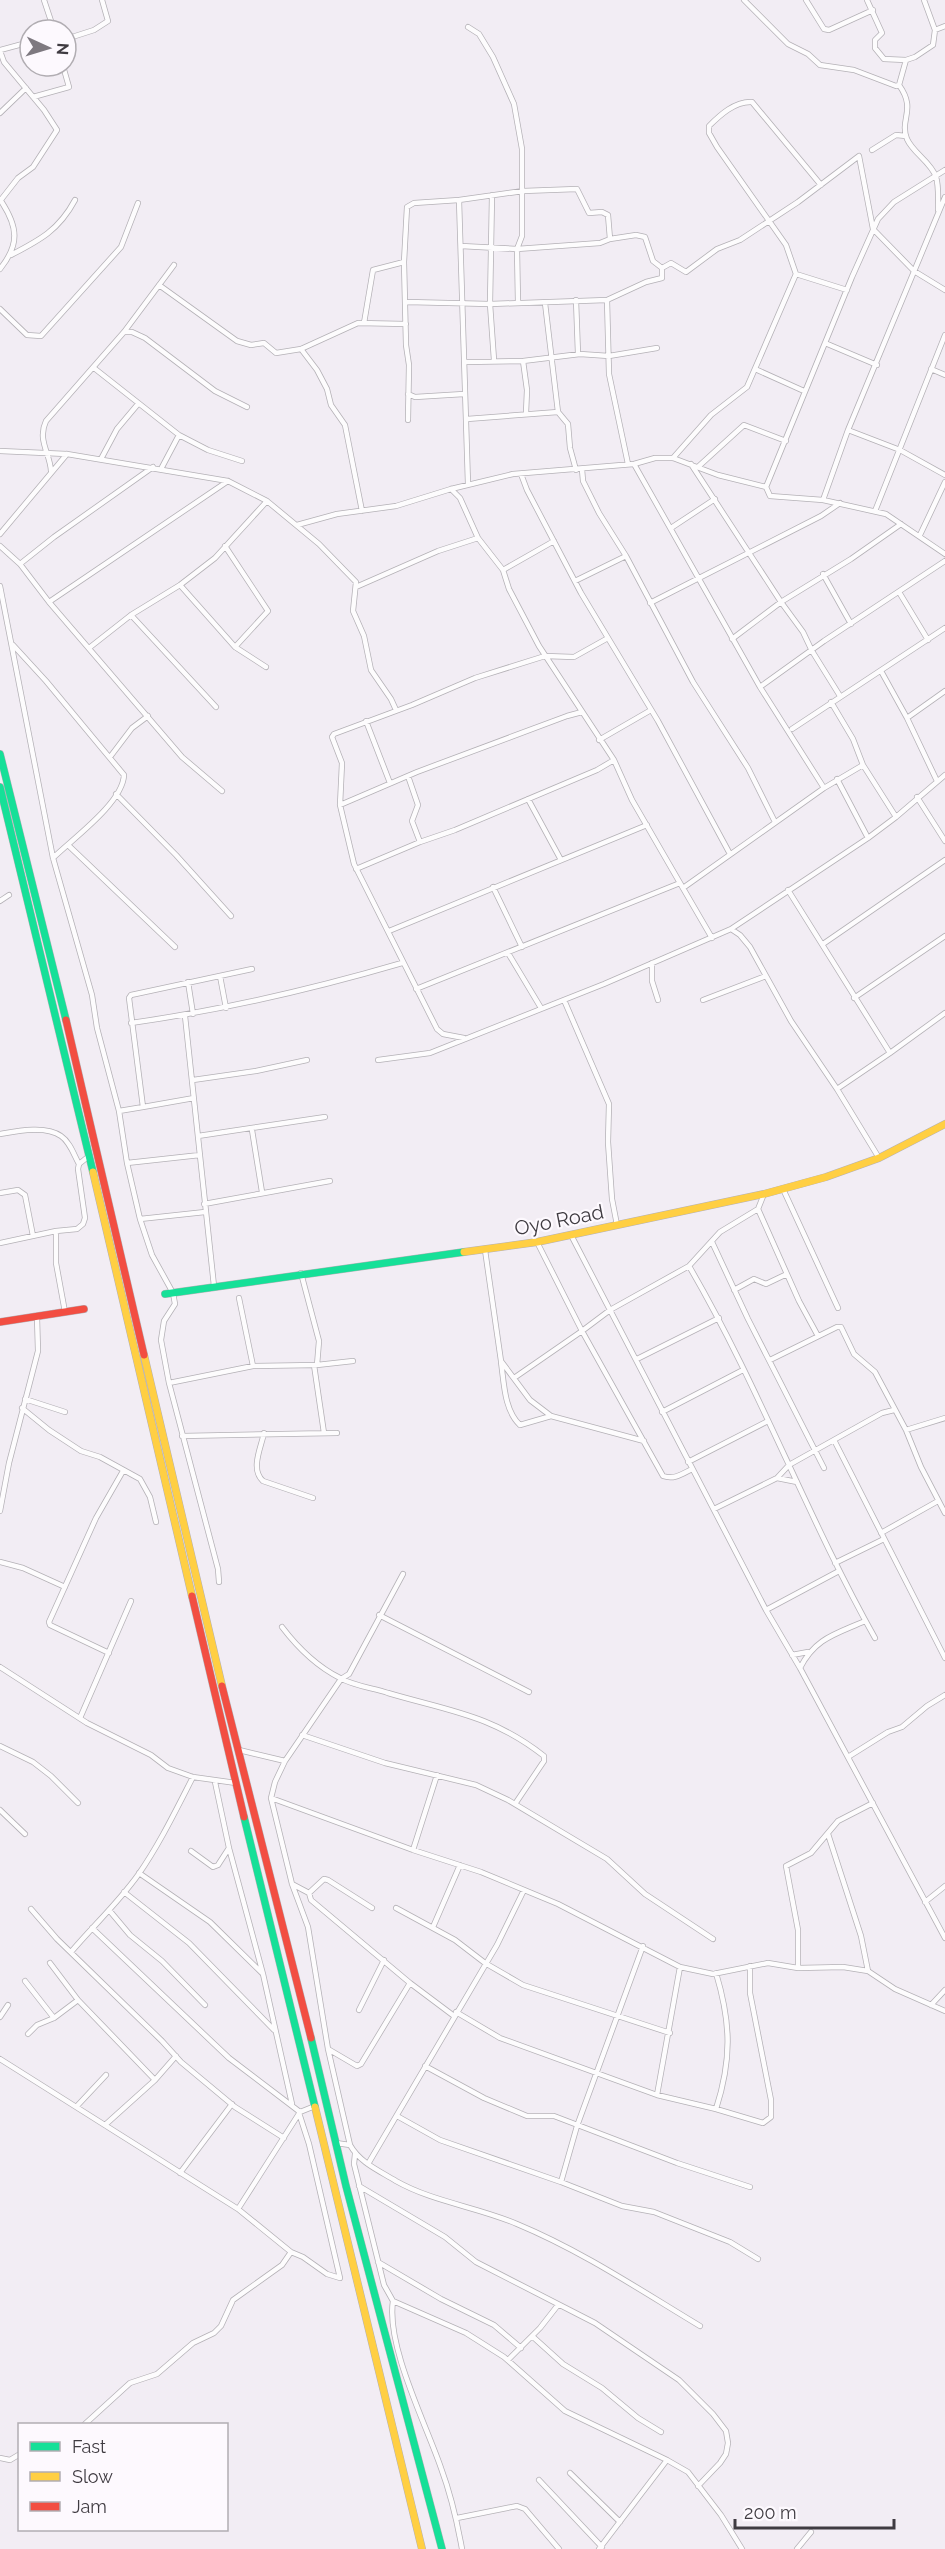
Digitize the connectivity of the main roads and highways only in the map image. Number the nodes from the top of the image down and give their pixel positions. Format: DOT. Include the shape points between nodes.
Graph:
graph roads {
  1 [pos="0,754"];
  2 [pos="0,787"];
  3 [pos="944,1126"];
  4 [pos="169,1294"];
  5 [pos="84,1309"];
  6 [pos="0,1322"];
  7 [pos="212,1660"];
  8 [pos="422,2549"];
  9 [pos="442,2549"];
  1 -- 7 [label="main road" via="60,992"];
  2 -- 7 [label="main road"];
  3 -- 4 [label="main road, Oyo Road" via="879,1158 764,1194 537,1242 301,1272"];
  5 -- 6 [label="main road"];
  7 -- 8 [label="main road" via="236,1783"];
  7 -- 9 [label="main road"];
}
